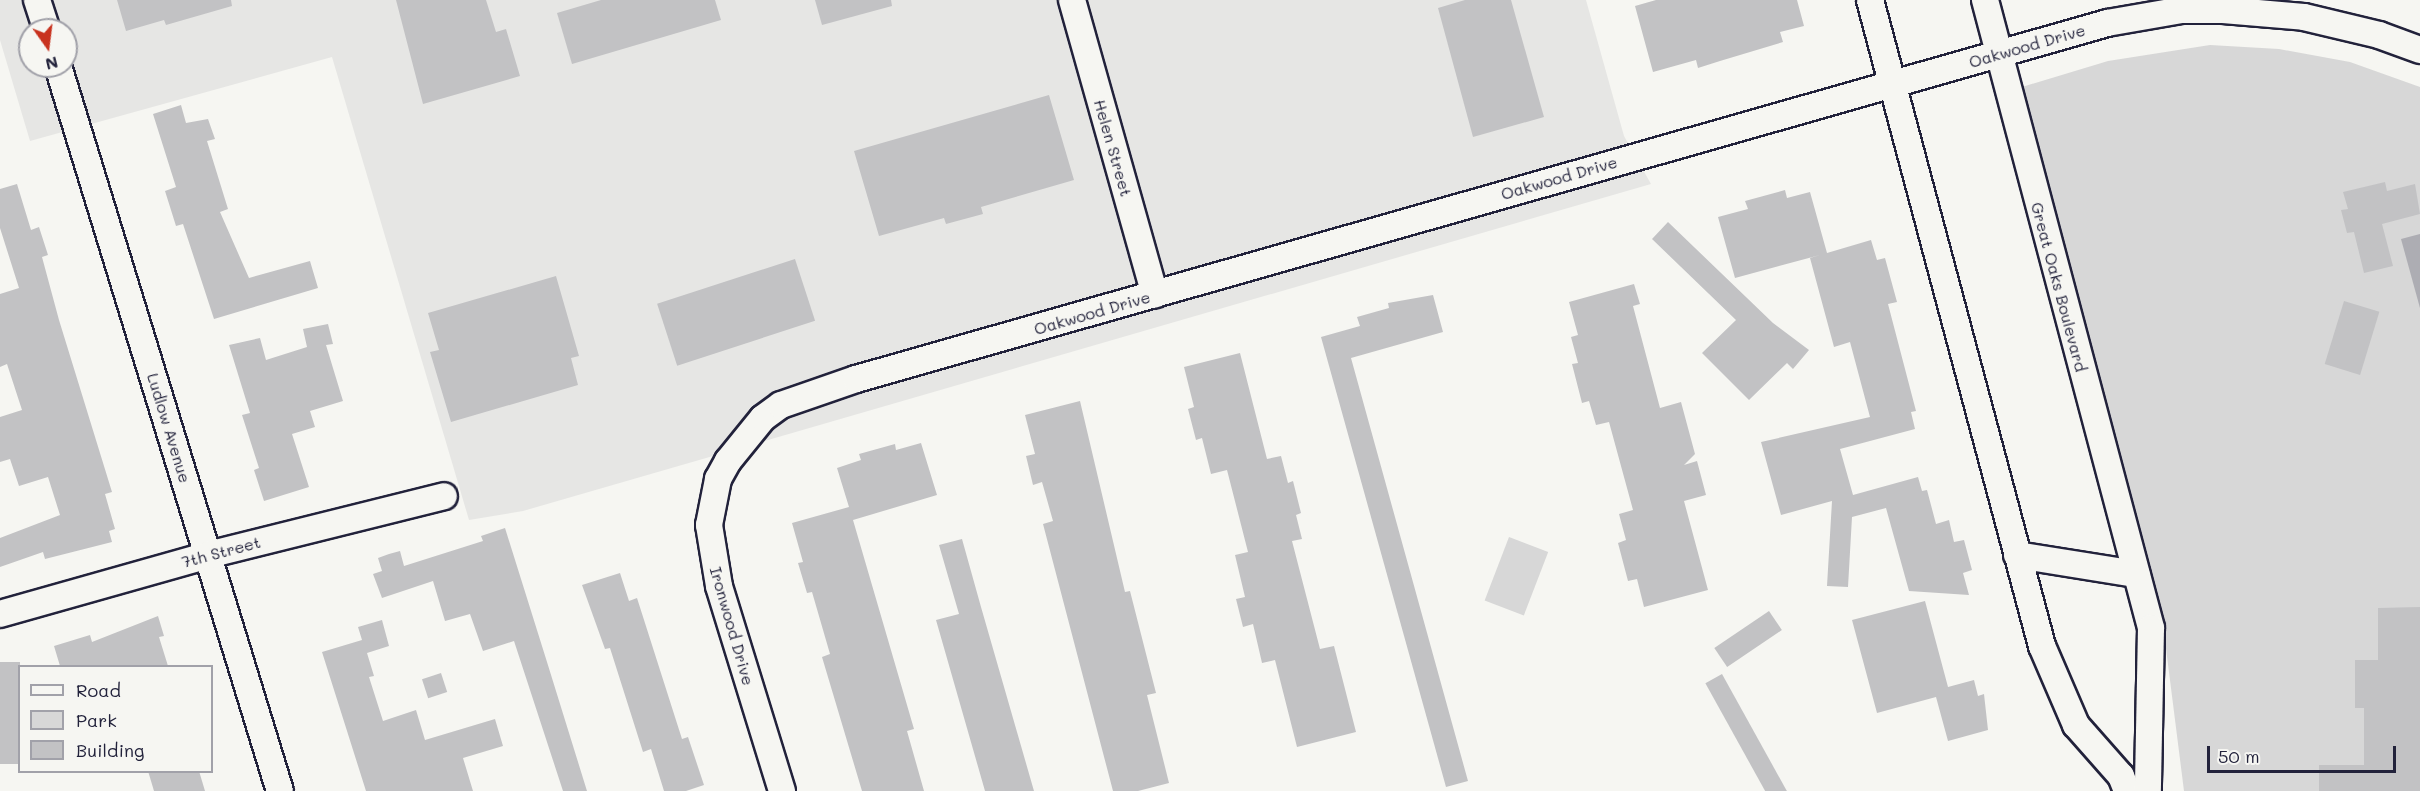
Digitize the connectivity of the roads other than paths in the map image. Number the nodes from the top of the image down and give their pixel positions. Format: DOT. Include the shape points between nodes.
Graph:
graph roads {
  1 [pos="38,0"];
  2 [pos="1072,0"];
  3 [pos="1870,0"];
  4 [pos="1985,0"];
  5 [pos="43,18"];
  6 [pos="2420,50"];
  7 [pos="1999,54"];
  8 [pos="62,78"];
  9 [pos="1894,84"];
  10 [pos="1155,295"];
  11 [pos="728,461"];
  12 [pos="444,496"];
  13 [pos="208,555"];
  14 [pos="2017,555"];
  15 [pos="2136,574"];
  16 [pos="0,614"];
  17 [pos="280,791"];
  18 [pos="782,791"];
  19 [pos="2127,791"];
  20 [pos="2148,791"];
  1 -- 5 [label="street"];
  2 -- 10 [label="street, Helen Street"];
  3 -- 9 [label="street"];
  4 -- 7 [label="street, Great Oaks Boulevard"];
  6 -- 7 [label="street, Oakwood Drive" via="2379,35 2304,17 2182,10 2107,23"];
  7 -- 9 [label="street, Oakwood Drive"];
  7 -- 15 [label="street, Great Oaks Boulevard"];
  8 -- 13 [label="street, Ludlow Avenue"];
  9 -- 10 [label="street, Oakwood Drive"];
  9 -- 14 [label="street"];
  10 -- 11 [label="street, Oakwood Drive" via="801,396 763,418"];
  11 -- 18 [label="street, Ironwood Drive" via="712,500 711,556"];
  12 -- 13 [label="street, 7th Street"];
  13 -- 16 [label="street, 7th Street"];
  13 -- 17 [label="street, Ludlow Avenue"];
  14 -- 15 [label="street"];
  14 -- 19 [label="street" via="2058,688 2076,725 2121,776"];
  15 -- 20 [label="street, Great Oaks Boulevard" via="2151,628"];
}
